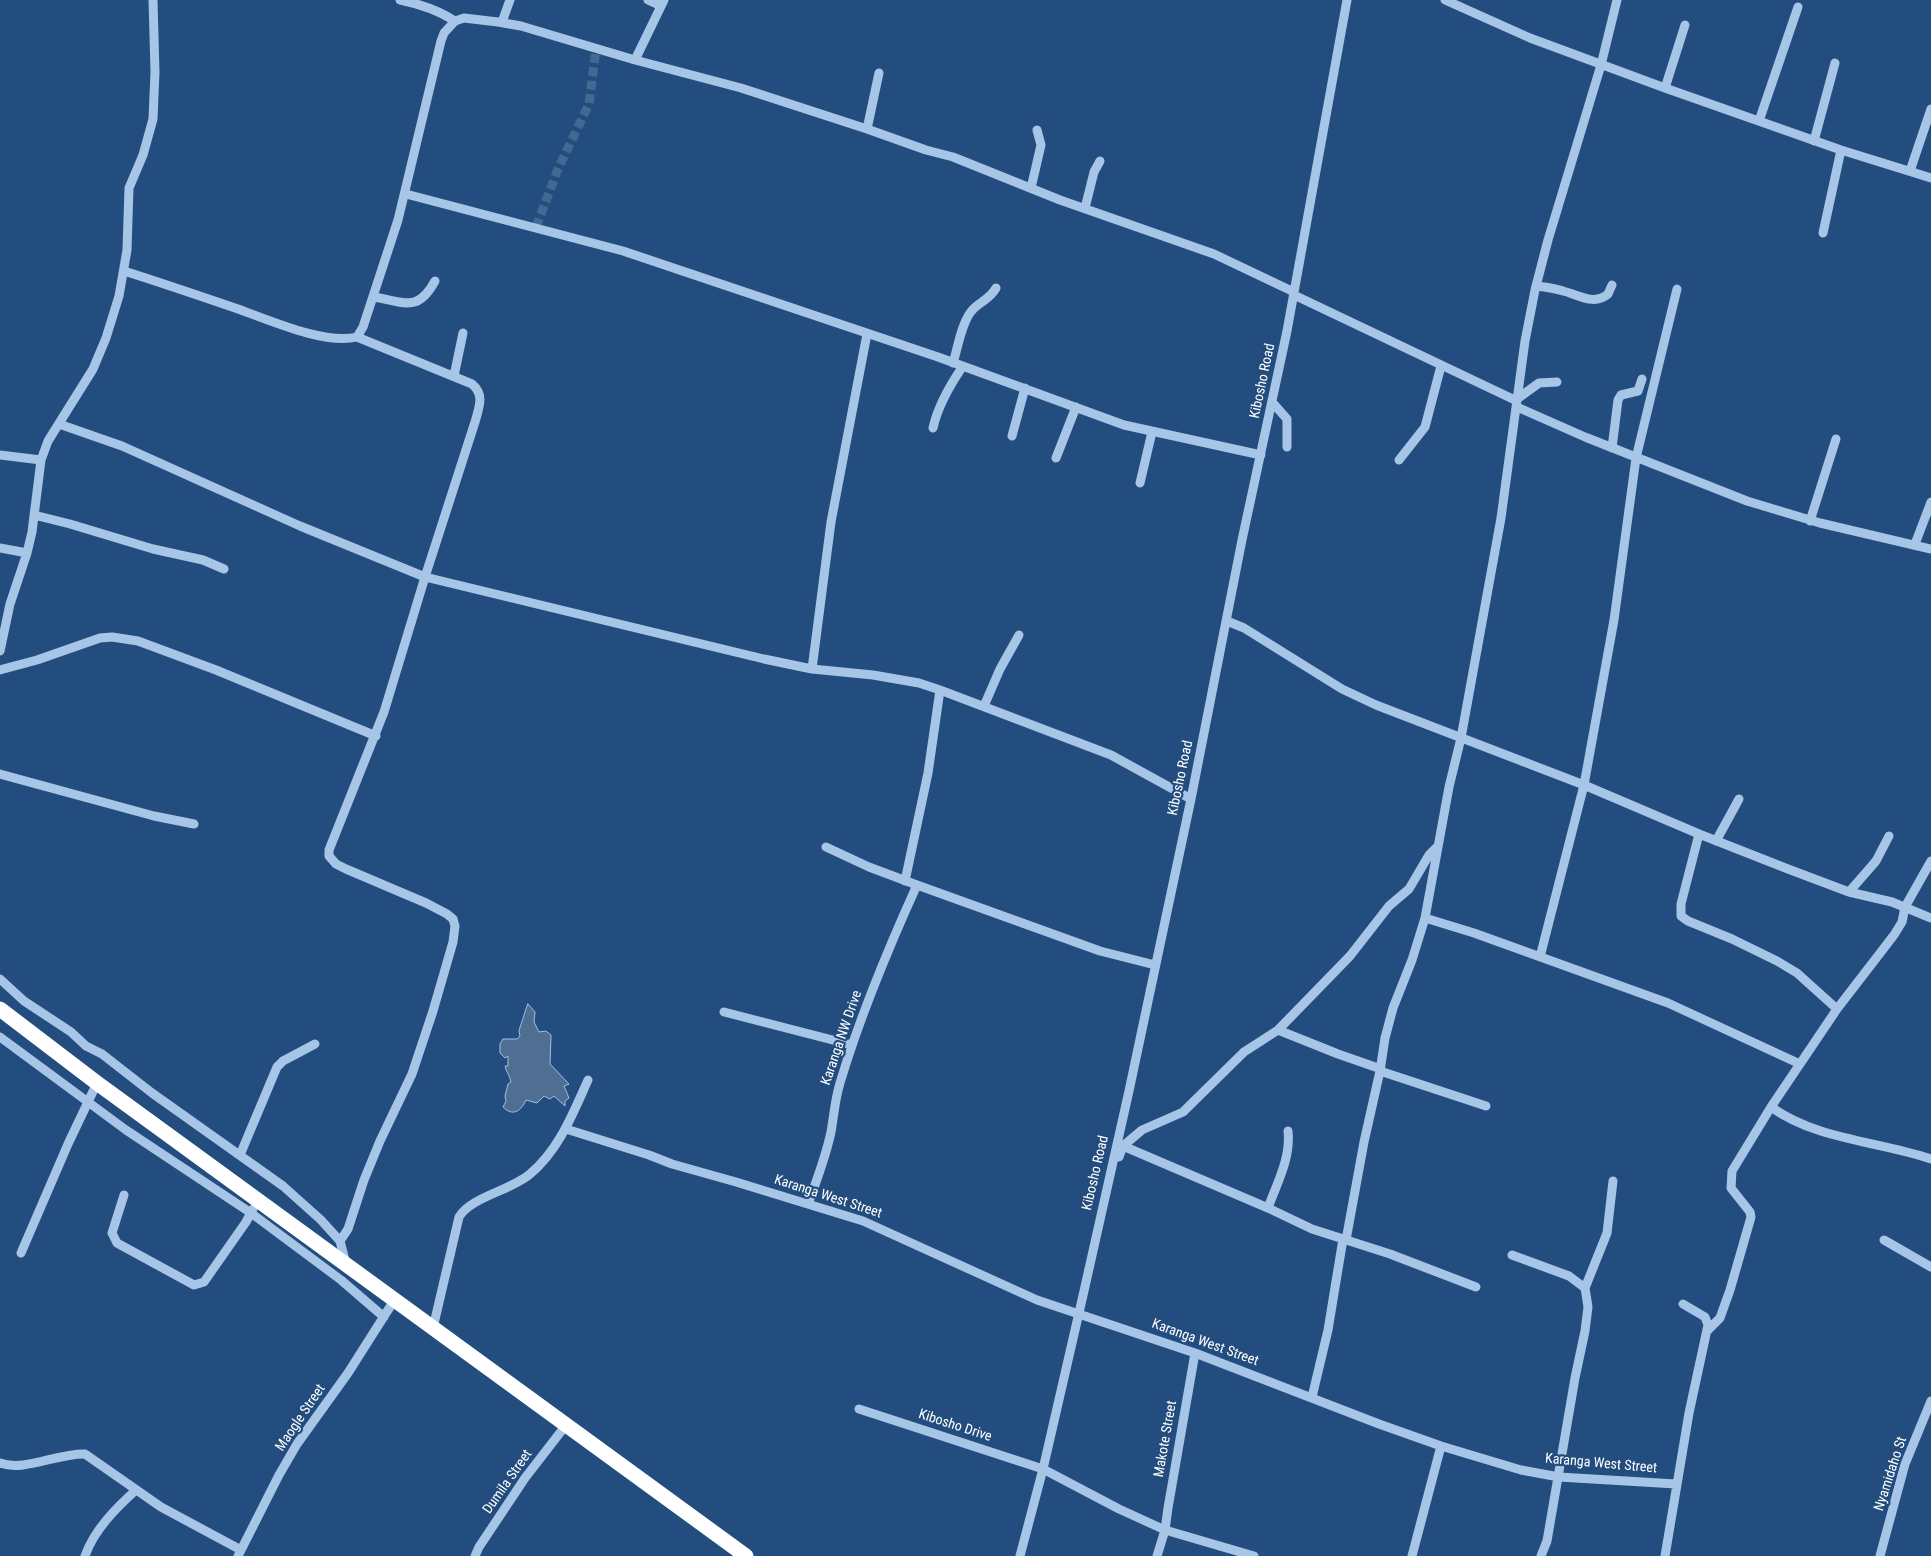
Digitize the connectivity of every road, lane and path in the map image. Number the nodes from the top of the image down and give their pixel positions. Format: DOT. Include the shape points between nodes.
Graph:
graph roads {
  1 [pos="153,0"];
  2 [pos="400,0"];
  3 [pos="510,0"];
  4 [pos="648,0"];
  5 [pos="1346,0"];
  6 [pos="1445,0"];
  7 [pos="1617,0"];
  8 [pos="662,3"];
  9 [pos="1798,7"];
  10 [pos="455,21"];
  11 [pos="502,22"];
  12 [pos="1685,25"];
  13 [pos="635,60"];
  14 [pos="1835,63"];
  15 [pos="1601,65"];
  16 [pos="879,73"];
  17 [pos="1665,88"];
  18 [pos="1931,109"];
  19 [pos="1759,121"];
  20 [pos="867,129"];
  21 [pos="1036,130"];
  22 [pos="1814,141"];
  23 [pos="1841,150"];
  24 [pos="1100,161"];
  25 [pos="1910,171"];
  26 [pos="1931,178"];
  27 [pos="1031,188"];
  28 [pos="406,194"];
  29 [pos="1085,208"];
  30 [pos="1823,233"];
  31 [pos="124,271"];
  32 [pos="435,281"];
  33 [pos="1612,285"];
  34 [pos="1536,286"];
  35 [pos="996,288"];
  36 [pos="1677,289"];
  37 [pos="1294,294"];
  38 [pos="373,297"];
  39 [pos="462,333"];
  40 [pos="867,334"];
  41 [pos="357,336"];
  42 [pos="953,362"];
  43 [pos="963,366"];
  44 [pos="1441,366"];
  45 [pos="454,376"];
  46 [pos="1642,379"];
  47 [pos="1557,382"];
  48 [pos="1025,388"];
  49 [pos="1272,402"];
  50 [pos="1517,402"];
  51 [pos="1076,407"];
  52 [pos="59,424"];
  53 [pos="933,428"];
  54 [pos="1152,432"];
  55 [pos="1012,436"];
  56 [pos="1836,440"];
  57 [pos="1287,447"];
  58 [pos="1612,448"];
  59 [pos="0,454"];
  60 [pos="1261,455"];
  61 [pos="1056,458"];
  62 [pos="1636,458"];
  63 [pos="41,460"];
  64 [pos="1399,460"];
  65 [pos="1140,483"];
  66 [pos="1931,502"];
  67 [pos="34,515"];
  68 [pos="1810,521"];
  69 [pos="1915,544"];
  70 [pos="0,548"];
  71 [pos="1931,548"];
  72 [pos="27,553"];
  73 [pos="224,569"];
  74 [pos="425,577"];
  75 [pos="1227,621"];
  76 [pos="1019,635"];
  77 [pos="0,651"];
  78 [pos="812,669"];
  79 [pos="0,670"];
  80 [pos="940,690"];
  81 [pos="984,706"];
  82 [pos="376,736"];
  83 [pos="1461,738"];
  84 [pos="0,774"];
  85 [pos="1584,785"];
  86 [pos="1739,799"];
  87 [pos="1191,800"];
  88 [pos="194,824"];
  89 [pos="1699,834"];
  90 [pos="1889,836"];
  91 [pos="1716,841"];
  92 [pos="1438,846"];
  93 [pos="826,847"];
  94 [pos="1931,861"];
  95 [pos="905,881"];
  96 [pos="917,885"];
  97 [pos="1849,892"];
  98 [pos="1906,907"];
  99 [pos="1425,918"];
  100 [pos="1931,918"];
  101 [pos="1540,957"];
  102 [pos="1156,965"];
  103 [pos="0,979"];
  104 [pos="1837,1009"];
  105 [pos="0,1010"];
  106 [pos="724,1012"];
  107 [pos="1278,1030"];
  108 [pos="0,1037"];
  109 [pos="314,1044"];
  110 [pos="852,1045"];
  111 [pos="1800,1064"];
  112 [pos="1380,1070"];
  113 [pos="588,1080"];
  114 [pos="97,1083"];
  115 [pos="88,1102"];
  116 [pos="1486,1106"];
  117 [pos="1771,1108"];
  118 [pos="566,1129"];
  119 [pos="1288,1131"];
  120 [pos="1123,1146"];
  121 [pos="240,1155"];
  122 [pos="1931,1159"];
  123 [pos="1613,1181"];
  124 [pos="124,1195"];
  125 [pos="258,1200"];
  126 [pos="808,1204"];
  127 [pos="1268,1208"];
  128 [pos="251,1213"];
  129 [pos="1101,1214"];
  130 [pos="1345,1240"];
  131 [pos="1884,1240"];
  132 [pos="340,1241"];
  133 [pos="21,1253"];
  134 [pos="1512,1255"];
  135 [pos="346,1264"];
  136 [pos="1931,1267"];
  137 [pos="1476,1287"];
  138 [pos="1585,1288"];
  139 [pos="395,1299"];
  140 [pos="1683,1304"];
  141 [pos="1079,1313"];
  142 [pos="384,1317"];
  143 [pos="434,1328"];
  144 [pos="1707,1331"];
  145 [pos="1195,1353"];
  146 [pos="1312,1397"];
  147 [pos="1931,1401"];
  148 [pos="859,1409"];
  149 [pos="566,1425"];
  150 [pos="1441,1446"];
  151 [pos="0,1462"];
  152 [pos="1043,1469"];
  153 [pos="1559,1477"];
  154 [pos="1676,1484"];
  155 [pos="136,1490"];
  156 [pos="1165,1530"];
  157 [pos="240,1553"];
  158 [pos="85,1556"];
  159 [pos="475,1556"];
  160 [pos="746,1556"];
  161 [pos="1020,1556"];
  162 [pos="1158,1556"];
  163 [pos="1254,1556"];
  164 [pos="1412,1556"];
  165 [pos="1541,1556"];
  166 [pos="1665,1556"];
  167 [pos="1880,1556"];
  1 -- 31 [label="street" via="153,119 129,188"];
  2 -- 10 [label="street" via="428,7"];
  3 -- 11 [label="street"];
  4 -- 8 [label="street"];
  5 -- 37 [label="street, Kibosho Road"];
  6 -- 15 [label="street"];
  7 -- 15 [label="street"];
  8 -- 13 [label="street"];
  9 -- 19 [label="street"];
  10 -- 11 [label="street" via="464,18"];
  10 -- 28 [label="street" via="444,33 438,51"];
  11 -- 13 [label="street"];
  12 -- 17 [label="street"];
  13 -- 20 [label="street" via="741,88"];
  14 -- 22 [label="street"];
  15 -- 17 [label="street"];
  15 -- 34 [label="street"];
  16 -- 20 [label="street"];
  17 -- 19 [label="street"];
  18 -- 25 [label="street"];
  19 -- 22 [label="street"];
  20 -- 27 [label="street" via="953,157"];
  21 -- 27 [label="street" via="1041,144"];
  22 -- 23 [label="street"];
  23 -- 25 [label="street"];
  23 -- 30 [label="street"];
  24 -- 29 [label="street"];
  25 -- 26 [label="street"];
  27 -- 29 [label="street"];
  28 -- 38 [label="street"];
  28 -- 40 [label="street" via="623,251"];
  29 -- 37 [label="street" via="1214,254"];
  31 -- 41 [label="street" via="293,329 326,336"];
  31 -- 52 [label="street" via="114,314 93,369"];
  32 -- 38 [label="street" via="423,299 417,302"];
  33 -- 34 [label="street" via="1608,294 1598,300"];
  34 -- 50 [label="street"];
  35 -- 42 [label="street" via="990,298 970,312"];
  36 -- 62 [label="street"];
  37 -- 44 [label="street"];
  37 -- 49 [label="street, Kibosho Road"];
  38 -- 41 [label="street"];
  39 -- 45 [label="street"];
  40 -- 42 [label="street"];
  40 -- 78 [label="street" via="832,513"];
  41 -- 45 [label="street"];
  42 -- 43 [label="street"];
  43 -- 48 [label="street"];
  43 -- 53 [label="street" via="940,405"];
  44 -- 50 [label="street"];
  44 -- 64 [label="street" via="1425,427"];
  45 -- 74 [label="street" via="478,389 480,401"];
  46 -- 58 [label="street" via="1638,391 1621,395 1618,400"];
  47 -- 50 [label="street" via="1539,383"];
  48 -- 51 [label="street"];
  48 -- 55 [label="street"];
  49 -- 57 [label="street" via="1287,418"];
  49 -- 60 [label="street, Kibosho Road"];
  50 -- 58 [label="street"];
  50 -- 83 [label="street" via="1501,518"];
  51 -- 54 [label="street"];
  51 -- 61 [label="street"];
  52 -- 63 [label="street"];
  52 -- 74 [label="street" via="122,446 300,526"];
  54 -- 60 [label="street"];
  54 -- 65 [label="street"];
  56 -- 68 [label="street"];
  58 -- 62 [label="street"];
  59 -- 63 [label="street"];
  60 -- 75 [label="street, Kibosho Road"];
  62 -- 68 [label="street" via="1747,501"];
  62 -- 85 [label="street" via="1614,620"];
  63 -- 67 [label="street"];
  66 -- 69 [label="street"];
  67 -- 72 [label="street"];
  67 -- 73 [label="street" via="203,560"];
  68 -- 69 [label="street"];
  69 -- 71 [label="street"];
  70 -- 72 [label="street"];
  72 -- 77 [label="street" via="10,604"];
  74 -- 78 [label="street"];
  74 -- 82 [label="street"];
  75 -- 83 [label="street" via="1244,628 1342,689"];
  75 -- 87 [label="street, Kibosho Road"];
  76 -- 81 [label="street"];
  78 -- 80 [label="street" via="873,675"];
  79 -- 82 [label="street" via="100,638 138,641"];
  80 -- 81 [label="street"];
  80 -- 95 [label="street" via="928,774"];
  81 -- 87 [label="street" via="1110,755"];
  82 -- 132 [label="street" via="329,856 346,869 426,902 447,914 455,926 433,1011 412,1074 380,1141 348,1229"];
  83 -- 85 [label="street"];
  83 -- 92 [label="street"];
  84 -- 88 [label="street"];
  85 -- 89 [label="street"];
  85 -- 101 [label="street"];
  86 -- 91 [label="street"];
  87 -- 102 [label="street, Kibosho Road"];
  89 -- 91 [label="street"];
  89 -- 104 [label="street" via="1681,904 1682,916 1777,961 1797,973"];
  90 -- 97 [label="street" via="1876,861"];
  91 -- 97 [label="street"];
  92 -- 99 [label="street"];
  92 -- 107 [label="street" via="1409,889 1389,906 1350,956"];
  93 -- 95 [label="street"];
  94 -- 98 [label="street"];
  95 -- 96 [label="street"];
  96 -- 102 [label="street" via="1100,951"];
  96 -- 110 [label="street, Karanga NW Drive"];
  97 -- 98 [label="street"];
  98 -- 100 [label="street"];
  98 -- 104 [label="street" via="1894,935"];
  99 -- 101 [label="street"];
  99 -- 112 [label="street" via="1393,1008"];
  101 -- 111 [label="street" via="1668,1003"];
  102 -- 129 [label="street, Kibosho Road"];
  103 -- 121 [label="street" via="24,1001"];
  104 -- 111 [label="street"];
  105 -- 114 [label="highway"];
  106 -- 110 [label="street"];
  107 -- 112 [label="street"];
  107 -- 120 [label="street" via="1244,1052 1184,1112 1142,1130"];
  108 -- 115 [label="street"];
  109 -- 121 [label="street" via="283,1060 277,1068"];
  110 -- 126 [label="street, Karanga NW Drive" via="834,1108 831,1132"];
  111 -- 117 [label="street"];
  112 -- 116 [label="street"];
  112 -- 130 [label="street"];
  113 -- 118 [label="street"];
  114 -- 115 [label="street"];
  114 -- 125 [label="highway"];
  115 -- 128 [label="street"];
  115 -- 133 [label="street"];
  117 -- 122 [label="street" via="1814,1129"];
  117 -- 144 [label="street" via="1732,1171 1731,1188 1750,1212 1750,1217 1720,1318"];
  118 -- 126 [label="street, Karanga West Street"];
  118 -- 143 [label="street" via="530,1174 498,1194 478,1201 458,1217"];
  119 -- 127 [label="street" via="1287,1154"];
  120 -- 127 [label="street"];
  120 -- 129 [label="street"];
  121 -- 132 [label="street" via="283,1186"];
  123 -- 138 [label="street" via="1607,1233"];
  124 -- 128 [label="street" via="112,1234 117,1243 194,1285 204,1282"];
  125 -- 128 [label="street"];
  125 -- 135 [label="highway"];
  126 -- 141 [label="street, Karanga West Street" via="862,1221 1001,1285"];
  127 -- 130 [label="street" via="1312,1229"];
  128 -- 142 [label="street" via="341,1280"];
  129 -- 141 [label="street, Kibosho Road"];
  130 -- 137 [label="street"];
  130 -- 146 [label="street"];
  131 -- 136 [label="street"];
  132 -- 135 [label="street"];
  134 -- 138 [label="street" via="1568,1276"];
  135 -- 139 [label="highway"];
  138 -- 153 [label="street" via="1588,1307 1586,1331 1574,1378"];
  139 -- 142 [label="street, Maogle Street"];
  139 -- 143 [label="highway"];
  140 -- 144 [label="street" via="1705,1317"];
  141 -- 145 [label="street, Karanga West Street"];
  141 -- 152 [label="street, Kibosho Road"];
  142 -- 157 [label="street, Maogle Street" via="297,1444"];
  143 -- 149 [label="highway"];
  144 -- 154 [label="street"];
  145 -- 146 [label="street, Karanga West Street"];
  145 -- 156 [label="street, Makote Street"];
  146 -- 150 [label="street, Karanga West Street"];
  147 -- 167 [label="street, Nyamidaho St" via="1906,1464"];
  148 -- 152 [label="street, Kibosho Drive"];
  149 -- 159 [label="street, Dumila Street" via="525,1478"];
  149 -- 160 [label="highway"];
  150 -- 153 [label="street, Karanga West Street" via="1521,1470"];
  150 -- 164 [label="street"];
  151 -- 155 [label="street" via="8,1466 85,1454"];
  152 -- 156 [label="street"];
  152 -- 161 [label="street, Kibosho Road"];
  153 -- 154 [label="street, Karanga West Street"];
  153 -- 165 [label="street" via="1547,1541"];
  154 -- 166 [label="street"];
  155 -- 157 [label="street"];
  155 -- 158 [label="street" via="92,1540"];
  156 -- 162 [label="street, Makote Street"];
  156 -- 163 [label="street"];
}
